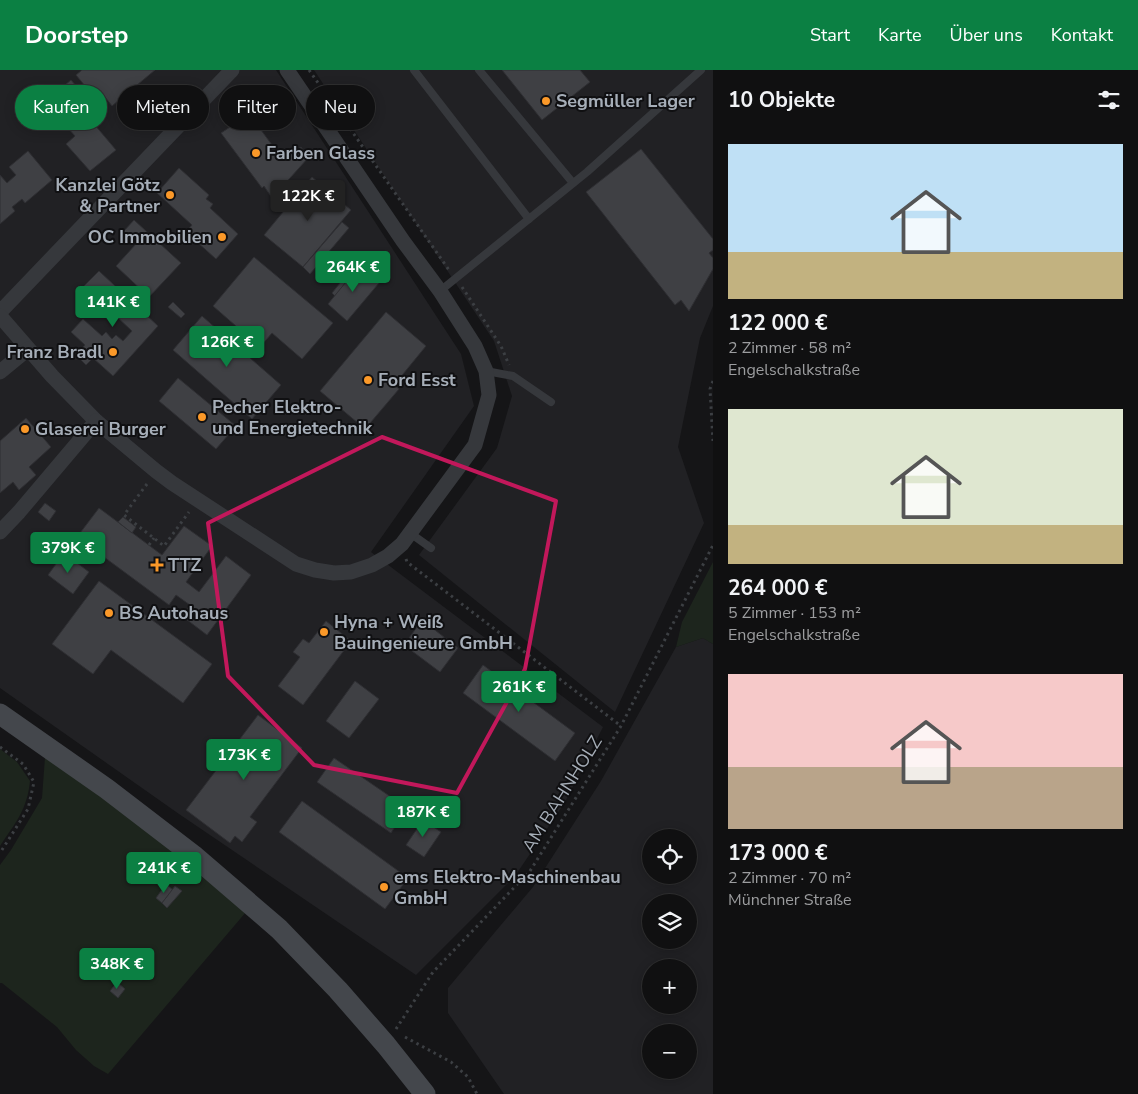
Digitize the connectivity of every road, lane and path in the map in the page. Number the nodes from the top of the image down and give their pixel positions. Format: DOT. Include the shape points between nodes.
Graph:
graph roads {
  1 [pos="232,70"];
  2 [pos="287,70"];
  3 [pos="309,70"];
  4 [pos="414,70"];
  5 [pos="480,70"];
  6 [pos="701,70"];
  7 [pos="573,183"];
  8 [pos="529,219"];
  9 [pos="455,278"];
  10 [pos="440,291"];
  11 [pos="0,312"];
  12 [pos="0,316"];
  13 [pos="28,349"];
  14 [pos="486,371"];
  15 [pos="0,372"];
  16 [pos="513,376"];
  17 [pos="713,381"];
  18 [pos="551,402"];
  19 [pos="96,421"];
  20 [pos="713,440"];
  21 [pos="156,471"];
  22 [pos="198,500"];
  23 [pos="0,532"];
  24 [pos="154,538"];
  25 [pos="406,539"];
  26 [pos="149,545"];
  27 [pos="713,545"];
  28 [pos="431,548"];
  29 [pos="0,714"];
  30 [pos="621,726"];
  31 [pos="0,747"];
  32 [pos="0,853"];
  33 [pos="395,1038"];
  34 [pos="425,1094"];
  35 [pos="477,1094"];
  1 -- 11 [label="street"];
  2 -- 10 [label="street"];
  3 -- 9 [label="path"];
  4 -- 8 [label="lane"];
  5 -- 7 [label="lane"];
  6 -- 7 [label="lane"];
  7 -- 8 [label="lane"];
  8 -- 9 [label="lane"];
  9 -- 10 [label="lane"];
  9 -- 16 [label="path" via="501,346"];
  10 -- 14 [label="street" via="475,346"];
  12 -- 13 [label="street"];
  13 -- 15 [label="street"];
  13 -- 19 [label="street"];
  14 -- 16 [label="lane"];
  14 -- 25 [label="street" via="489,395 475,445"];
  16 -- 18 [label="lane"];
  17 -- 20 [label="path" via="710,389"];
  19 -- 21 [label="street"];
  19 -- 23 [label="street"];
  21 -- 22 [label="street"];
  21 -- 24 [label="path" via="124,515"];
  22 -- 24 [label="path" via="164,546"];
  22 -- 25 [label="street" via="296,564 315,570 351,572 372,565 388,556"];
  24 -- 26 [label="path"];
  25 -- 28 [label="lane"];
  25 -- 30 [label="path" via="407,562"];
  27 -- 30 [label="path, AM BAHNHOLZ"];
  29 -- 33 [label="main road" via="200,861 279,929 338,990"];
  30 -- 33 [label="path, AM BAHNHOLZ" via="530,871 433,972"];
  31 -- 32 [label="path" via="23,764 34,782 28,809"];
  33 -- 34 [label="main road"];
  33 -- 35 [label="path" via="451,1062 468,1077"];
}
